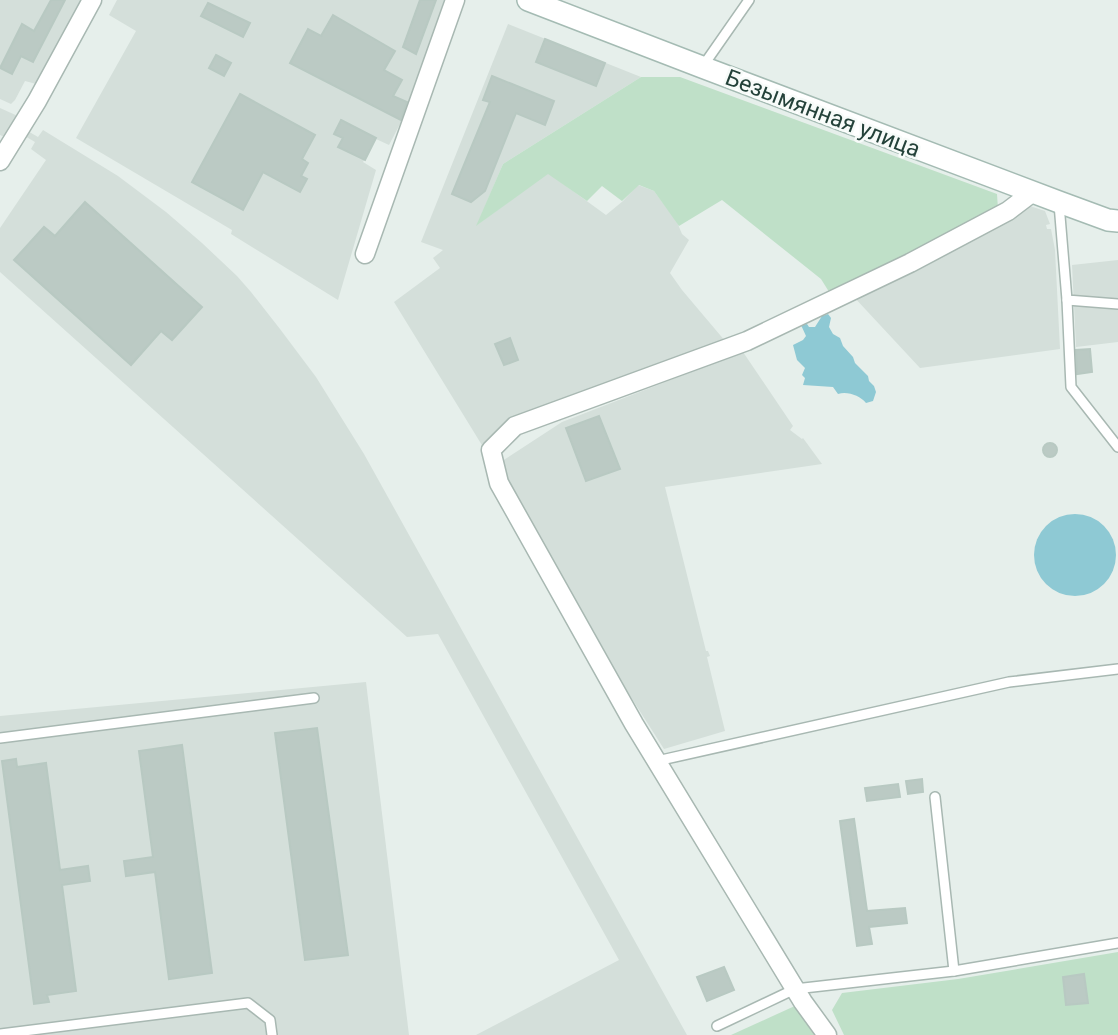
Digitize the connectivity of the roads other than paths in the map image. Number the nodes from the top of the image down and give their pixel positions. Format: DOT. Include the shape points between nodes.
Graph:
graph roads {
  1 [pos="92,0"];
  2 [pos="455,0"];
  3 [pos="528,0"];
  4 [pos="749,0"];
  5 [pos="702,68"];
  6 [pos="2,155"];
  7 [pos="1033,192"];
  8 [pos="1059,202"];
  9 [pos="1118,221"];
  10 [pos="365,254"];
  11 [pos="1067,300"];
  12 [pos="1118,303"];
  13 [pos="1118,447"];
  14 [pos="1118,669"];
  15 [pos="314,698"];
  16 [pos="0,738"];
  17 [pos="657,761"];
  18 [pos="935,797"];
  19 [pos="1118,943"];
  20 [pos="954,971"];
  21 [pos="795,989"];
  22 [pos="717,1026"];
  23 [pos="0,1034"];
  24 [pos="272,1035"];
  25 [pos="827,1035"];
  1 -- 6 [label="street"];
  2 -- 10 [label="street"];
  3 -- 5 [label="main road, Безымянная улица"];
  4 -- 5 [label="lane"];
  5 -- 7 [label="main road, Безымянная улица"];
  7 -- 8 [label="main road, Безымянная улица"];
  7 -- 17 [label="street" via="1008,211 910,263 760,335 515,426 491,450 499,482"];
  8 -- 9 [label="main road, Безымянная улица"];
  8 -- 11 [label="lane"];
  11 -- 12 [label="lane"];
  11 -- 13 [label="lane" via="1071,387"];
  14 -- 17 [label="lane" via="1009,682"];
  15 -- 16 [label="lane"];
  17 -- 21 [label="street"];
  18 -- 20 [label="lane"];
  19 -- 20 [label="lane"];
  20 -- 21 [label="lane"];
  21 -- 22 [label="lane"];
  21 -- 25 [label="street"];
  23 -- 24 [label="lane" via="248,1003 270,1020"];
}
